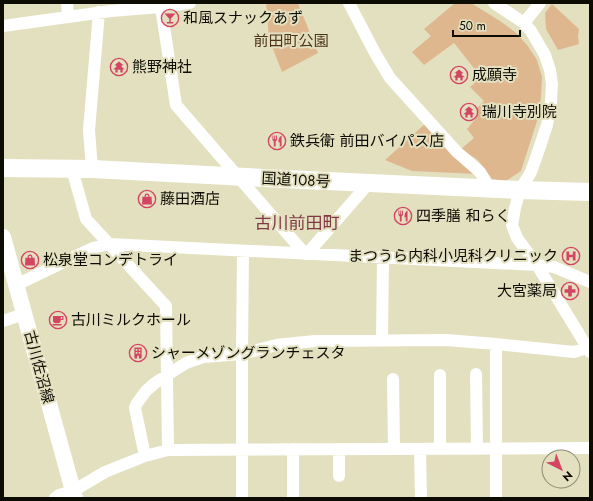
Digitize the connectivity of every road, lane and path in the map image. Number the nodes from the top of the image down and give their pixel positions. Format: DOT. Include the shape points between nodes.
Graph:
graph roads {
  1 [pos="67,3"];
  2 [pos="349,3"];
  3 [pos="494,3"];
  4 [pos="540,3"];
  5 [pos="182,4"];
  6 [pos="161,7"];
  7 [pos="107,9"];
  8 [pos="68,17"];
  9 [pos="524,23"];
  10 [pos="3,26"];
  11 [pos="3,168"];
  12 [pos="72,169"];
  13 [pos="92,169"];
  14 [pos="239,177"];
  15 [pos="369,183"];
  16 [pos="490,188"];
  17 [pos="520,190"];
  18 [pos="590,192"];
  19 [pos="3,237"];
  20 [pos="109,244"];
  21 [pos="243,251"];
  22 [pos="306,254"];
  23 [pos="383,257"];
  24 [pos="537,265"];
  25 [pos="590,282"];
  26 [pos="16,285"];
  27 [pos="24,314"];
  28 [pos="3,322"];
  29 [pos="382,340"];
  30 [pos="496,344"];
  31 [pos="589,350"];
  32 [pos="242,354"];
  33 [pos="476,374"];
  34 [pos="167,375"];
  35 [pos="440,375"];
  36 [pos="393,379"];
  37 [pos="477,448"];
  38 [pos="496,448"];
  39 [pos="590,448"];
  40 [pos="293,449"];
  41 [pos="339,449"];
  42 [pos="394,449"];
  43 [pos="420,449"];
  44 [pos="440,449"];
  45 [pos="168,450"];
  46 [pos="242,450"];
  47 [pos="145,456"];
  48 [pos="339,476"];
  49 [pos="74,495"];
  50 [pos="55,498"];
  51 [pos="242,498"];
  52 [pos="293,498"];
  53 [pos="420,498"];
  54 [pos="496,498"];
  1 -- 8 [label="street"];
  2 -- 16 [label="street" via="390,78 457,152 480,172"];
  3 -- 9 [label="street"];
  4 -- 9 [label="street"];
  5 -- 6 [label="street"];
  6 -- 7 [label="street"];
  6 -- 14 [label="street" via="176,105"];
  7 -- 8 [label="street"];
  7 -- 13 [label="street" via="89,130"];
  8 -- 10 [label="street"];
  9 -- 17 [label="street" via="545,56 552,84 544,132 531,172"];
  11 -- 12 [label="highway, 国道108号"];
  12 -- 13 [label="highway, 国道108号"];
  12 -- 20 [label="street" via="86,219"];
  13 -- 14 [label="highway, 国道108号"];
  14 -- 15 [label="highway, 国道108号"];
  14 -- 22 [label="street"];
  15 -- 16 [label="highway, 国道108号"];
  15 -- 22 [label="street"];
  16 -- 17 [label="highway, 国道108号"];
  17 -- 18 [label="highway, 国道108号"];
  17 -- 24 [label="street" via="512,225 517,238"];
  19 -- 26 [label="main road, 古川佐沼線"];
  20 -- 21 [label="street"];
  20 -- 26 [label="street" via="94,248"];
  20 -- 34 [label="street" via="166,306"];
  21 -- 22 [label="street"];
  21 -- 32 [label="street"];
  22 -- 23 [label="street"];
  23 -- 24 [label="street"];
  23 -- 29 [label="street"];
  24 -- 25 [label="street" via="554,267"];
  24 -- 31 [label="street"];
  26 -- 27 [label="main road, 古川佐沼線"];
  27 -- 28 [label="street"];
  27 -- 49 [label="main road, 古川佐沼線"];
  29 -- 30 [label="street" via="446,340"];
  29 -- 32 [label="street" via="315,341 276,345"];
  30 -- 31 [label="street" via="574,352"];
  30 -- 38 [label="street"];
  32 -- 34 [label="street" via="203,357 186,363"];
  32 -- 46 [label="street"];
  33 -- 37 [label="street"];
  34 -- 45 [label="street"];
  34 -- 47 [label="street" via="146,391 135,408"];
  35 -- 44 [label="street"];
  36 -- 42 [label="street"];
  37 -- 38 [label="street"];
  37 -- 44 [label="street"];
  38 -- 39 [label="street"];
  38 -- 54 [label="street"];
  40 -- 41 [label="street"];
  40 -- 46 [label="street"];
  40 -- 52 [label="street"];
  41 -- 42 [label="street"];
  41 -- 48 [label="street"];
  42 -- 43 [label="street"];
  43 -- 44 [label="street"];
  43 -- 53 [label="street"];
  45 -- 46 [label="street"];
  45 -- 47 [label="street"];
  46 -- 51 [label="street"];
  47 -- 49 [label="street" via="105,472"];
  49 -- 50 [label="street" via="59,495"];
}
